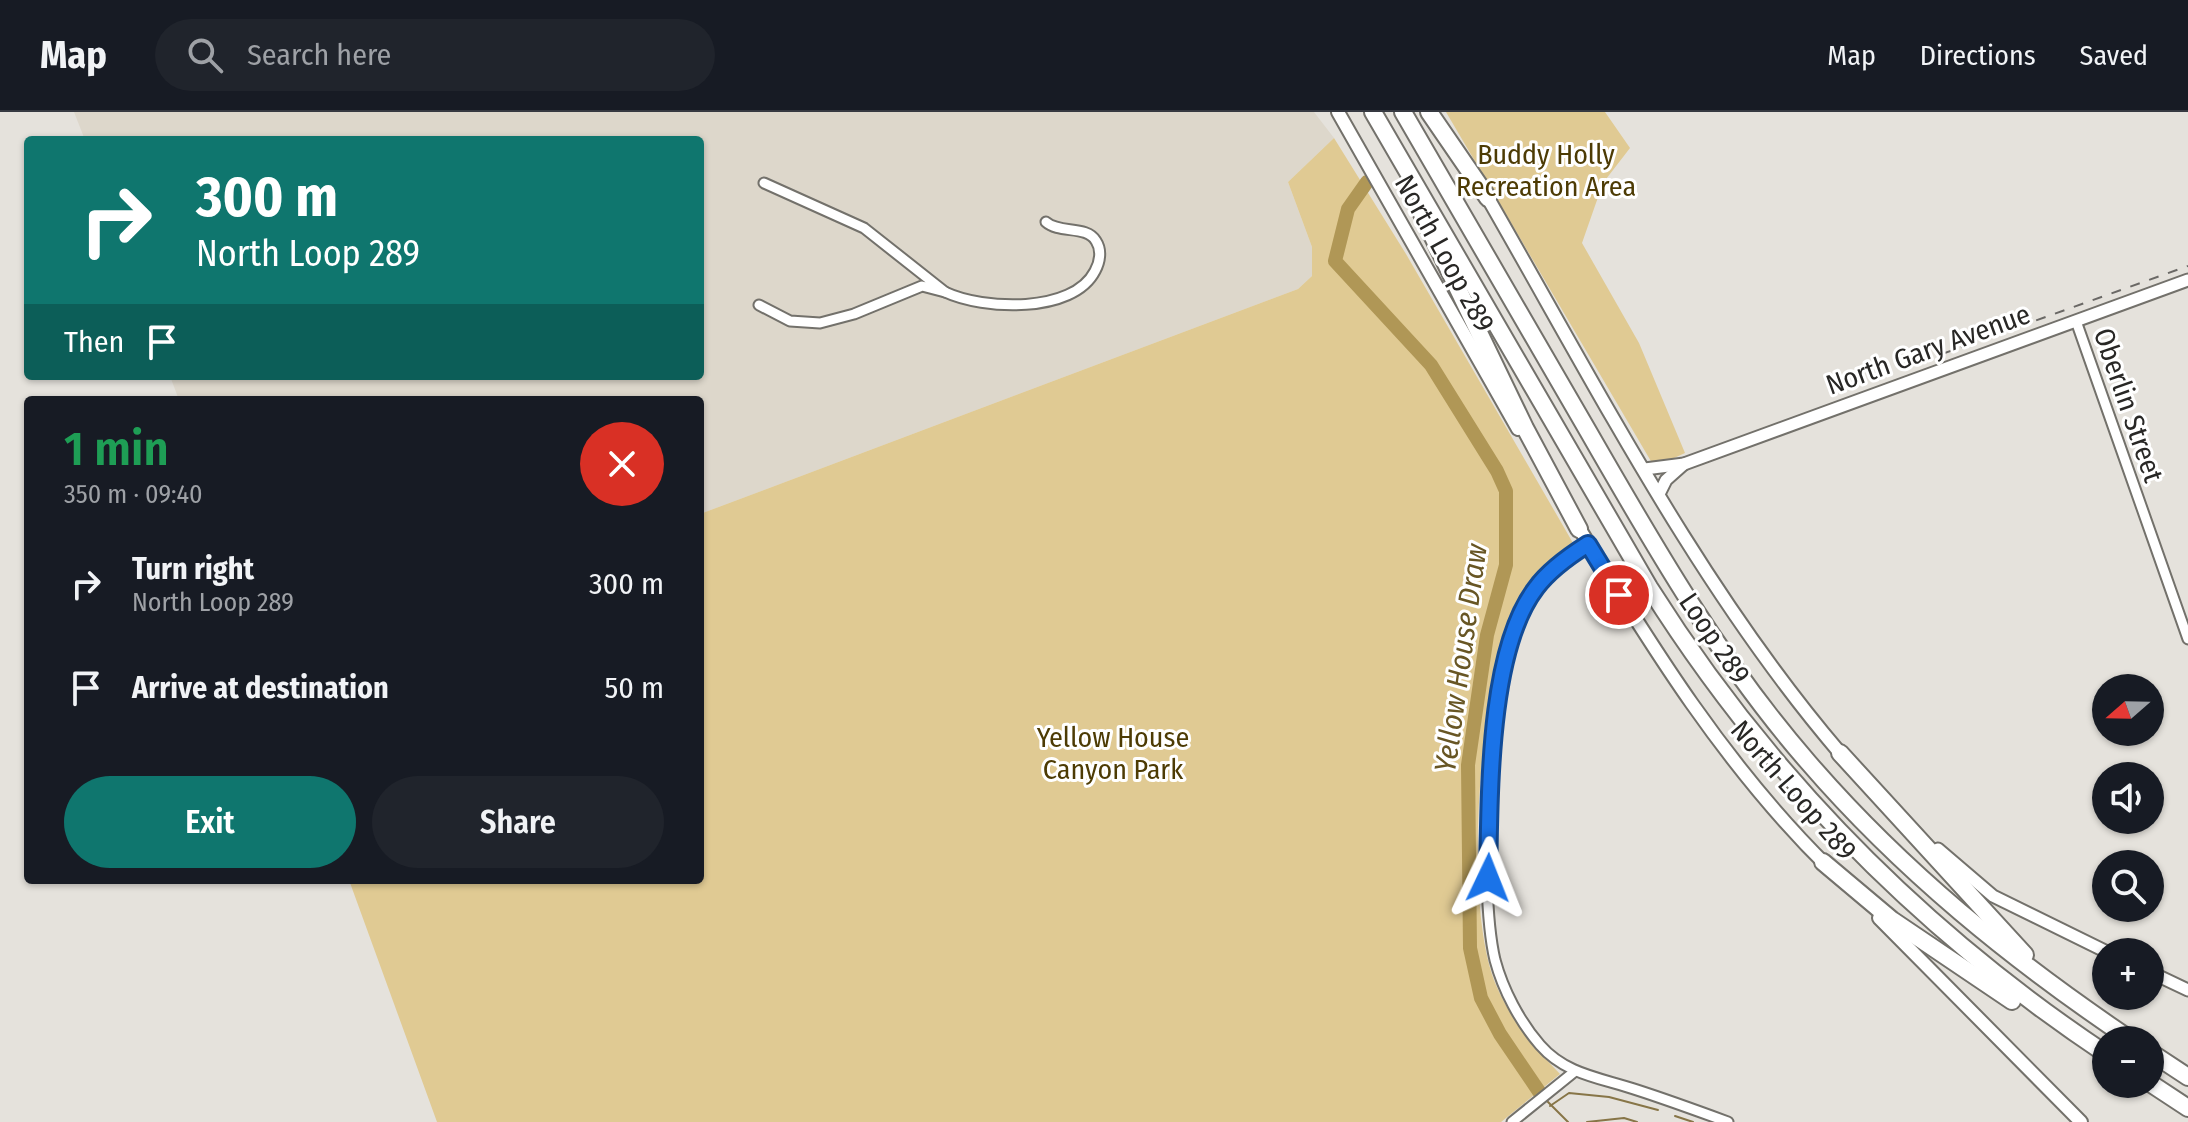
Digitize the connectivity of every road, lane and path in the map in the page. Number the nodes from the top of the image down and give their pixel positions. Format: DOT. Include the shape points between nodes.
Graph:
graph roads {
  1 [pos="1338,112"];
  2 [pos="1373,112"];
  3 [pos="1403,112"];
  4 [pos="1429,112"];
  5 [pos="1438,112"];
  6 [pos="1389,140"];
  7 [pos="764,183"];
  8 [pos="1488,198"];
  9 [pos="1046,222"];
  10 [pos="2188,280"];
  11 [pos="945,292"];
  12 [pos="759,305"];
  13 [pos="2076,321"];
  14 [pos="1684,464"];
  15 [pos="1645,469"];
  16 [pos="1659,494"];
  17 [pos="1579,529"];
  18 [pos="1588,544"];
  19 [pos="2188,639"];
  20 [pos="1840,753"];
  21 [pos="1823,862"];
  22 [pos="2092,945"];
  23 [pos="2164,979"];
  24 [pos="2188,990"];
  25 [pos="2086,1010"];
  26 [pos="2110,1026"];
  27 [pos="2092,1045"];
  28 [pos="2092,1046"];
  29 [pos="2164,1061"];
  30 [pos="1574,1072"];
  31 [pos="2188,1077"];
  32 [pos="2164,1092"];
  33 [pos="2188,1108"];
  34 [pos="1512,1122"];
  35 [pos="1728,1122"];
  36 [pos="2081,1122"];
  1 -- 17 [label="main road, North Loop 289"];
  2 -- 6 [label="highway, Loop 289"];
  3 -- 25 [label="highway, Loop 289" via="1663,561 1745,684 1806,760 1908,867"];
  4 -- 8 [label="highway"];
  5 -- 8 [label="main road"];
  6 -- 17 [label="highway" via="1508,394"];
  6 -- 27 [label="highway, Loop 289" via="1649,587 1749,730 1836,832 1920,913 2016,992"];
  7 -- 11 [label="street" via="864,228"];
  8 -- 15 [label="main road"];
  9 -- 11 [label="street" via="1063,231 1086,232 1097,241 1098,266 1083,287 1049,301 1003,304"];
  10 -- 13 [label="street, North Gary Avenue"];
  11 -- 12 [label="street" via="922,286 820,323 790,321"];
  13 -- 14 [label="street, North Gary Avenue"];
  13 -- 19 [label="street, Oberlin Street"];
  14 -- 15 [label="street, North Gary Avenue"];
  14 -- 16 [label="street"];
  15 -- 16 [label="main road"];
  16 -- 20 [label="main road" via="1757,648"];
  17 -- 18 [label="main road, North Loop 289"];
  18 -- 21 [label="main road, North Loop 289" via="1712,733"];
  18 -- 30 [label="street" via="1537,586 1516,625 1495,734 1488,878 1491,939 1506,990 1540,1045"];
  20 -- 22 [label="street" via="1977,884"];
  20 -- 25 [label="highway" via="1989,918"];
  21 -- 28 [label="highway" via="1924,943"];
  21 -- 36 [label="main road, North Loop 289"];
  23 -- 24 [label="street"];
  25 -- 26 [label="highway, Loop 289"];
  29 -- 31 [label="highway"];
  30 -- 34 [label="street"];
  30 -- 35 [label="street"];
  32 -- 33 [label="highway"];
}
